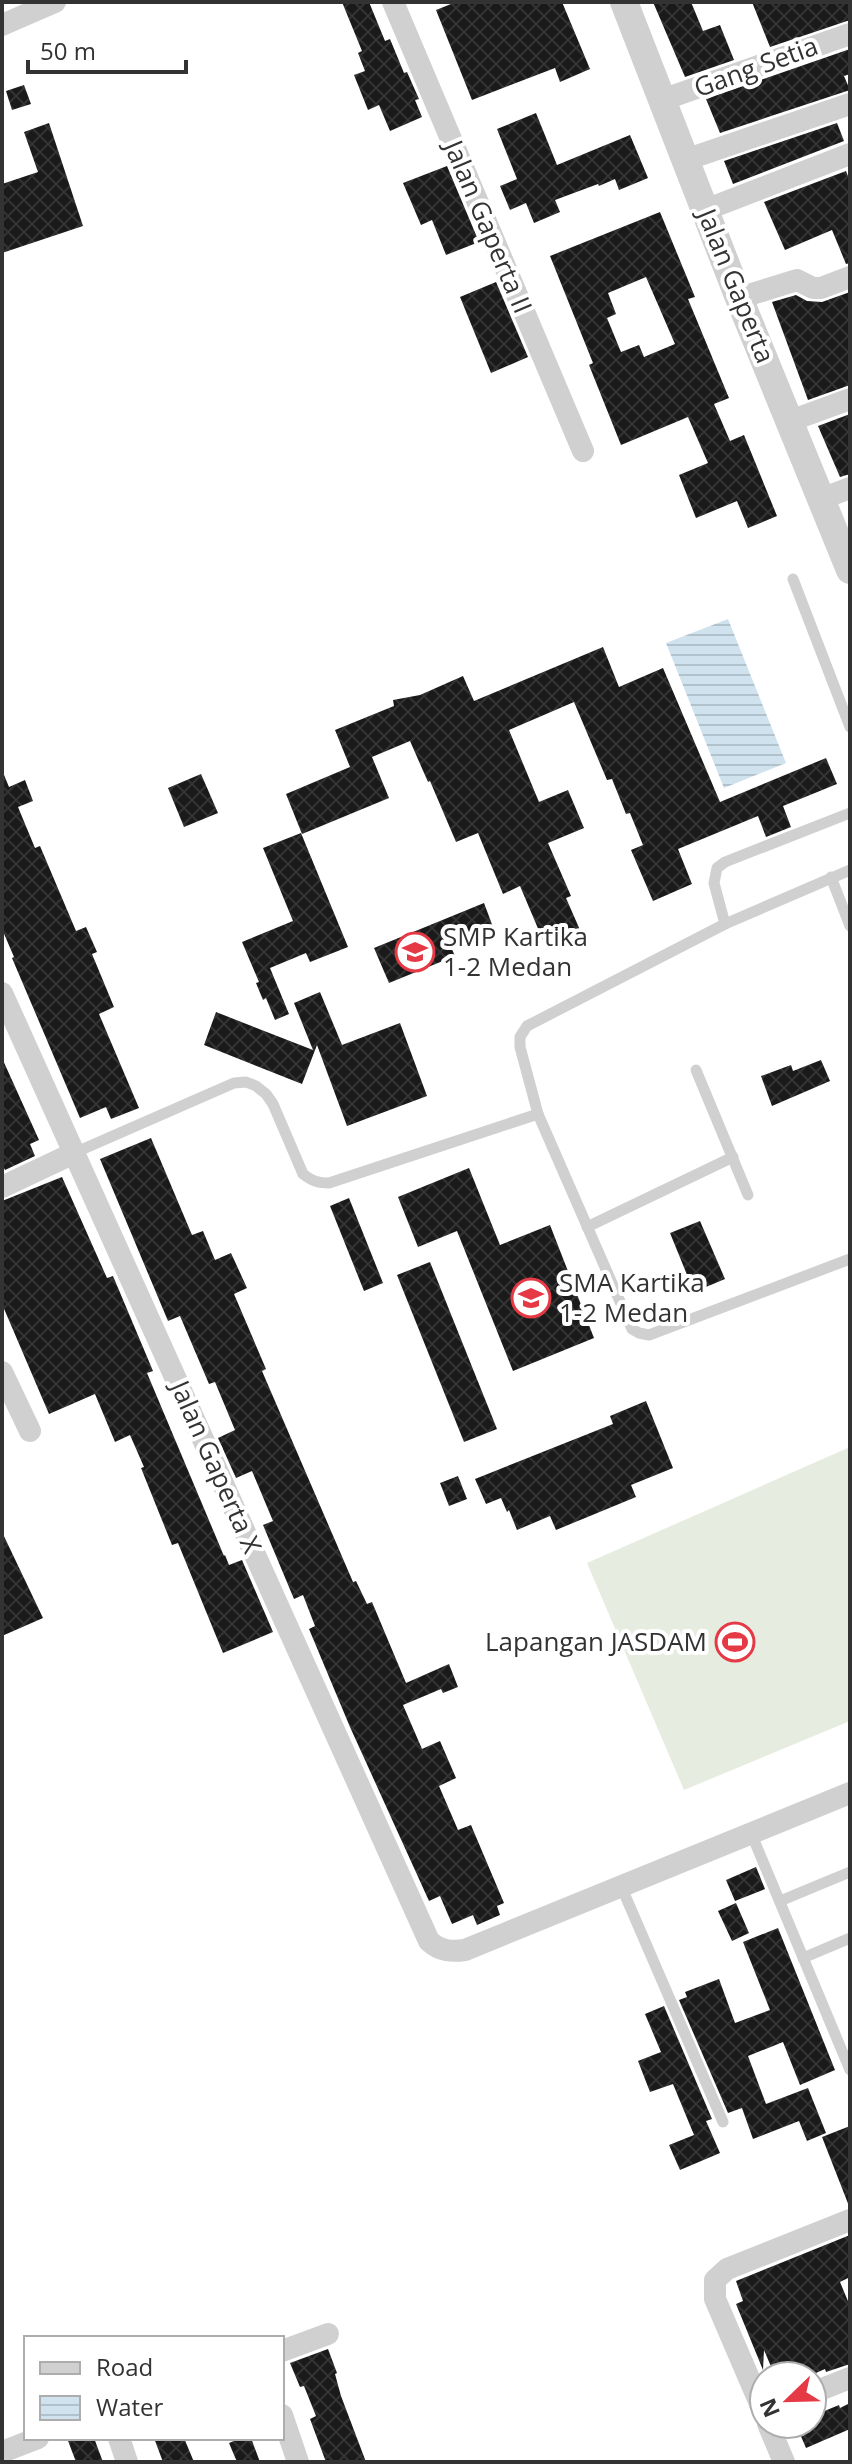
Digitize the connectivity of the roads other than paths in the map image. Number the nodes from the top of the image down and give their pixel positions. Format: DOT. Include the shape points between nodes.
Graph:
graph roads {
  1 [pos="55,2"];
  2 [pos="393,2"];
  3 [pos="624,2"];
  4 [pos="2,25"];
  5 [pos="850,34"];
  6 [pos="662,100"];
  7 [pos="850,104"];
  8 [pos="850,154"];
  9 [pos="685,160"];
  10 [pos="705,210"];
  11 [pos="850,277"];
  12 [pos="739,298"];
  13 [pos="850,399"];
  14 [pos="790,421"];
  15 [pos="583,451"];
  16 [pos="850,488"];
  17 [pos="821,499"];
  18 [pos="850,570"];
  19 [pos="793,579"];
  20 [pos="850,727"];
  21 [pos="850,813"];
  22 [pos="850,870"];
  23 [pos="831,877"];
  24 [pos="725,924"];
  25 [pos="850,926"];
  26 [pos="2,993"];
  27 [pos="696,1070"];
  28 [pos="538,1114"];
  29 [pos="74,1153"];
  30 [pos="733,1157"];
  31 [pos="2,1187"];
  32 [pos="748,1195"];
  33 [pos="587,1227"];
  34 [pos="850,1259"];
  35 [pos="2,1372"];
  36 [pos="30,1431"];
  37 [pos="850,1793"];
  38 [pos="751,1833"];
  39 [pos="850,1872"];
  40 [pos="621,1886"];
  41 [pos="780,1901"];
  42 [pos="850,1938"];
  43 [pos="803,1958"];
  44 [pos="850,2070"];
  45 [pos="723,2122"];
  46 [pos="850,2220"];
  47 [pos="328,2334"];
  48 [pos="284,2350"];
  49 [pos="748,2375"];
  50 [pos="850,2378"];
  51 [pos="828,2387"];
  52 [pos="284,2421"];
  53 [pos="33,2440"];
  54 [pos="120,2440"];
  55 [pos="775,2440"];
  56 [pos="2,2452"];
  57 [pos="127,2462"];
  58 [pos="298,2462"];
  59 [pos="784,2462"];
  1 -- 4 [label="street"];
  2 -- 15 [label="street, Jalan Gaperta II"];
  3 -- 6 [label="street, Jalan Gaperta"];
  5 -- 6 [label="street, Gang Setia"];
  6 -- 9 [label="street, Jalan Gaperta"];
  7 -- 9 [label="street"];
  8 -- 10 [label="street"];
  9 -- 10 [label="street, Jalan Gaperta"];
  10 -- 12 [label="street, Jalan Gaperta"];
  11 -- 12 [label="street" via="821,288 797,280"];
  12 -- 14 [label="street, Jalan Gaperta"];
  13 -- 14 [label="street"];
  14 -- 17 [label="street, Jalan Gaperta"];
  16 -- 17 [label="street"];
  17 -- 18 [label="street, Jalan Gaperta"];
  19 -- 20 [label="lane"];
  21 -- 24 [label="lane" via="717,868 714,883"];
  22 -- 23 [label="lane"];
  23 -- 24 [label="lane"];
  23 -- 25 [label="lane"];
  24 -- 28 [label="lane" via="527,1026 520,1047"];
  26 -- 29 [label="street, Jalan Gaperta X"];
  27 -- 30 [label="lane"];
  28 -- 29 [label="lane" via="321,1183 303,1174 273,1104 246,1082 211,1092"];
  28 -- 33 [label="lane"];
  29 -- 31 [label="street"];
  29 -- 40 [label="street, Jalan Gaperta X" via="429,1941 445,1950 465,1950"];
  30 -- 32 [label="lane"];
  30 -- 33 [label="lane"];
  33 -- 34 [label="lane" via="632,1329 645,1335"];
  35 -- 36 [label="street"];
  37 -- 38 [label="street"];
  38 -- 40 [label="street"];
  38 -- 41 [label="lane"];
  39 -- 41 [label="lane"];
  40 -- 45 [label="lane"];
  41 -- 43 [label="lane"];
  42 -- 43 [label="lane"];
  43 -- 44 [label="lane"];
  46 -- 49 [label="street" via="727,2269 715,2280 715,2299"];
  47 -- 48 [label="street"];
  50 -- 51 [label="street"];
  52 -- 58 [label="street"];
  53 -- 56 [label="street"];
  54 -- 57 [label="street"];
  55 -- 59 [label="street"];
}
